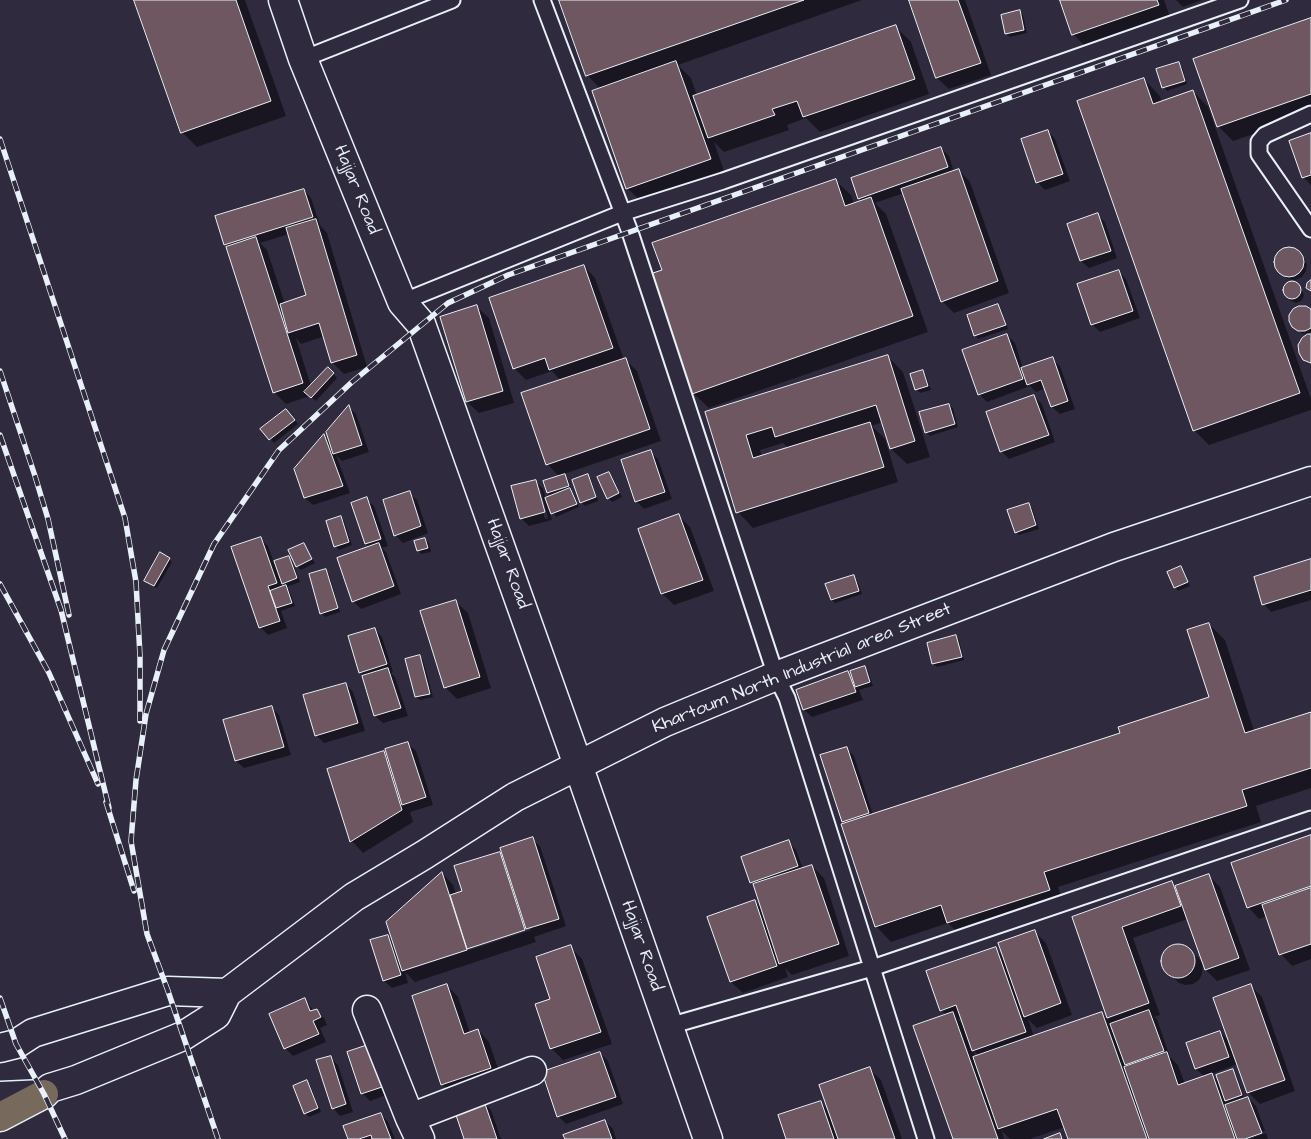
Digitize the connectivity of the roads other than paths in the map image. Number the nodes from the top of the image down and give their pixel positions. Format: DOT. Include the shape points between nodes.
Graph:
graph roads {
  1 [pos="284,0"];
  2 [pos="452,0"];
  3 [pos="542,0"];
  4 [pos="1240,0"];
  5 [pos="303,59"];
  6 [pos="1311,114"];
  7 [pos="622,213"];
  8 [pos="1306,213"];
  9 [pos="1311,229"];
  10 [pos="402,302"];
  11 [pos="1311,481"];
  12 [pos="776,676"];
  13 [pos="578,765"];
  14 [pos="1311,818"];
  15 [pos="872,968"];
  16 [pos="227,993"];
  17 [pos="367,1010"];
  18 [pos="669,1026"];
  19 [pos="0,1048"];
  20 [pos="532,1072"];
  21 [pos="44,1094"];
  22 [pos="0,1096"];
  23 [pos="0,1117"];
  24 [pos="415,1128"];
  25 [pos="708,1139"];
  26 [pos="926,1139"];
  1 -- 5 [label="street, Hajjar Road"];
  2 -- 5 [label="lane"];
  3 -- 7 [label="lane"];
  4 -- 7 [label="lane" via="723,181"];
  5 -- 10 [label="street, Hajjar Road"];
  6 -- 8 [label="lane" via="1265,135 1259,142 1259,154"];
  7 -- 10 [label="lane"];
  7 -- 12 [label="lane"];
  8 -- 9 [label="lane"];
  10 -- 13 [label="street, Hajjar Road" via="421,324"];
  11 -- 12 [label="street, Khartoum North Industrial area Street" via="1114,547"];
  12 -- 13 [label="street, Khartoum North Industrial area Street" via="665,722"];
  12 -- 15 [label="lane" via="787,698"];
  13 -- 16 [label="street, Khartoum North Industrial area Street" via="515,797 354,897"];
  13 -- 18 [label="street, Hajjar Road"];
  14 -- 15 [label="lane"];
  15 -- 18 [label="lane"];
  15 -- 26 [label="lane"];
  16 -- 19 [label="street" via="168,991 33,1033 16,1044"];
  16 -- 21 [label="street, Khartoum North Industrial area Street" via="216,1015 184,1036 50,1088"];
  17 -- 24 [label="street"];
  18 -- 25 [label="street, Hajjar Road"];
  20 -- 24 [label="street"];
  21 -- 22 [label="street, Khartoum North Industrial area Street"];
  21 -- 23 [label="main road"];
}
